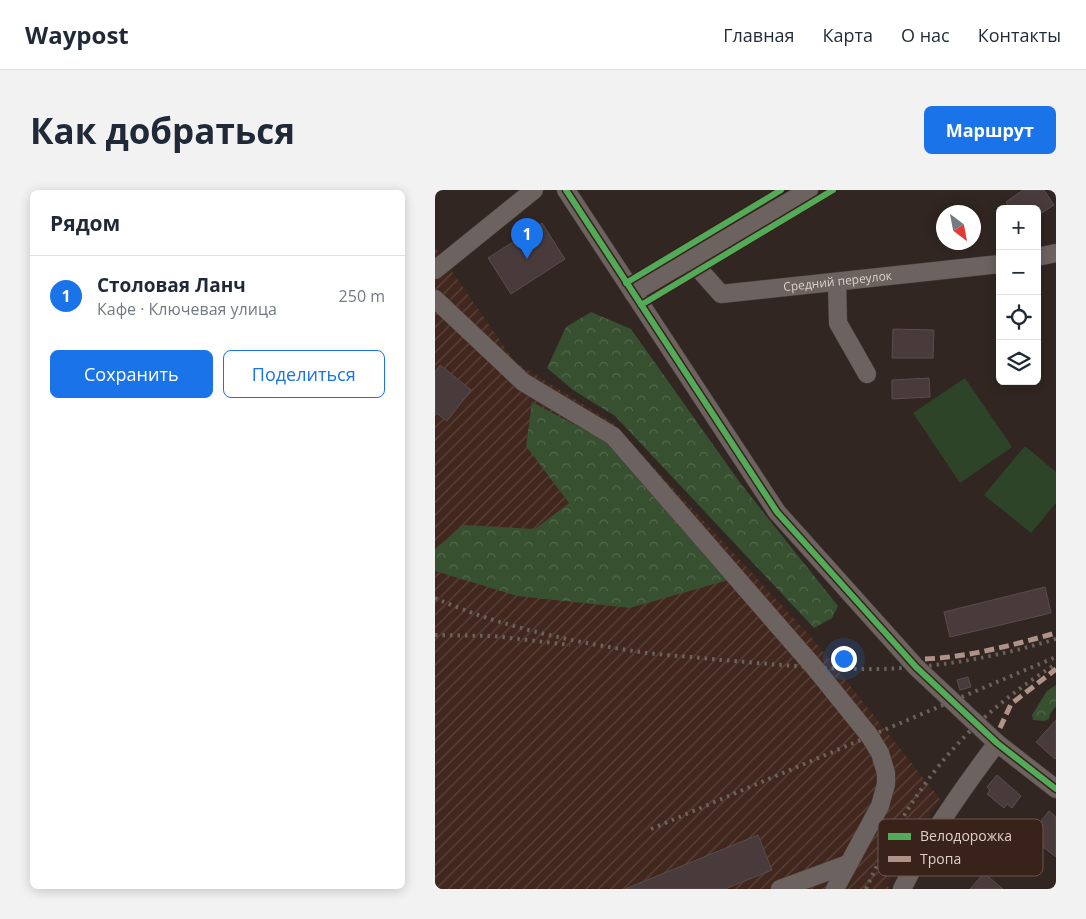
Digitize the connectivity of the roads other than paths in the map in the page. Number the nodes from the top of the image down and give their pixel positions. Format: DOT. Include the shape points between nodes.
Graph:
graph roads {
  1 [pos="534,190"];
  2 [pos="566,190"];
  3 [pos="809,190"];
  4 [pos="1056,253"];
  5 [pos="1041,256"];
  6 [pos="690,259"];
  7 [pos="996,264"];
  8 [pos="435,270"];
  9 [pos="837,282"];
  10 [pos="633,293"];
  11 [pos="435,299"];
  12 [pos="867,374"];
  13 [pos="997,743"];
  14 [pos="1056,789"];
  15 [pos="943,819"];
  16 [pos="849,864"];
  17 [pos="909,876"];
  18 [pos="780,889"];
  19 [pos="835,889"];
  20 [pos="902,889"];
  1 -- 8 [label="street"];
  2 -- 10 [label="street"];
  3 -- 6 [label="street"];
  4 -- 5 [label="street"];
  6 -- 9 [label="street, Средний переулок" via="721,294"];
  6 -- 10 [label="street"];
  7 -- 9 [label="street, Средний переулок"];
  9 -- 12 [label="street" via="839,323"];
  10 -- 13 [label="street" via="777,512 916,667"];
  11 -- 16 [label="street" via="523,382 613,436 815,667 869,735 883,763 885,790 880,806"];
  13 -- 14 [label="street"];
  13 -- 15 [label="street"];
  16 -- 18 [label="street"];
  16 -- 19 [label="street"];
  17 -- 20 [label="street"];
}
